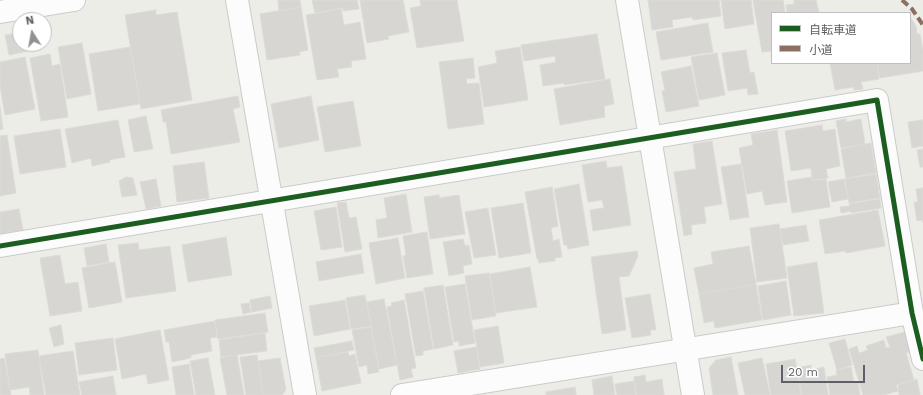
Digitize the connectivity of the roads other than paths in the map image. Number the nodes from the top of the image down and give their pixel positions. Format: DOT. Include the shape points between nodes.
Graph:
graph roads {
  1 [pos="74,0"];
  2 [pos="237,0"];
  3 [pos="627,0"];
  4 [pos="0,12"];
  5 [pos="650,138"];
  6 [pos="272,200"];
  7 [pos="0,246"];
  8 [pos="912,313"];
  9 [pos="685,350"];
  10 [pos="923,359"];
  11 [pos="305,395"];
  12 [pos="402,395"];
  13 [pos="693,395"];
  1 -- 4 [label="street"];
  2 -- 6 [label="street"];
  3 -- 5 [label="street"];
  5 -- 6 [label="street"];
  5 -- 8 [label="street" via="877,100"];
  5 -- 9 [label="street"];
  6 -- 7 [label="street"];
  6 -- 11 [label="street"];
  8 -- 9 [label="street"];
  8 -- 10 [label="street"];
  9 -- 12 [label="street"];
  9 -- 13 [label="street"];
}
